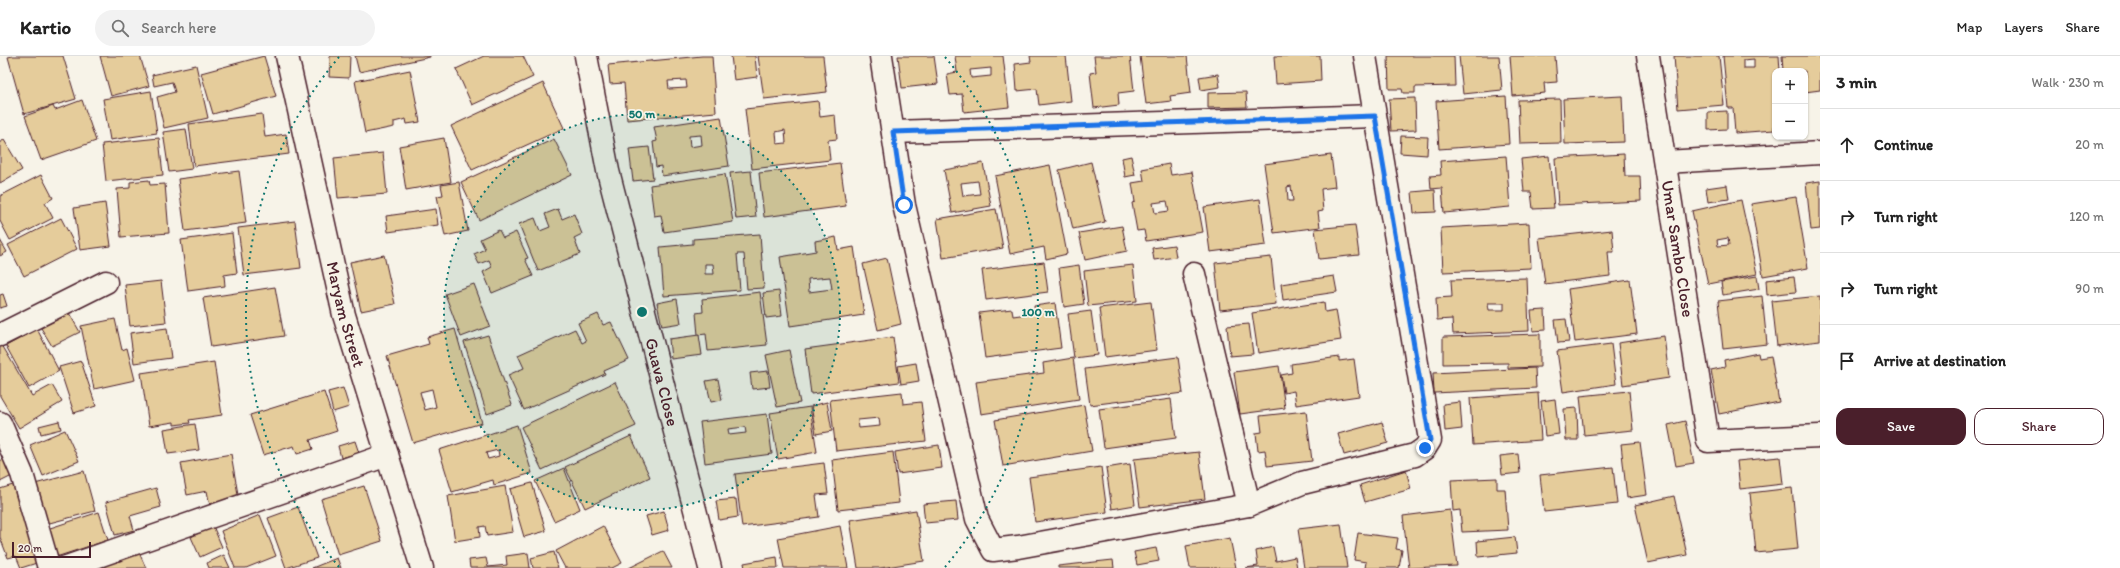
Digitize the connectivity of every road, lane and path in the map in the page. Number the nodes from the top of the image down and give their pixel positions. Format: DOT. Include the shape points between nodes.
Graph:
graph roads {
  1 [pos="287,56"];
  2 [pos="586,56"];
  3 [pos="881,56"];
  4 [pos="1365,56"];
  5 [pos="1648,56"];
  6 [pos="1375,116"];
  7 [pos="893,132"];
  8 [pos="1820,153"];
  9 [pos="1665,162"];
  10 [pos="1194,274"];
  11 [pos="106,282"];
  12 [pos="0,335"];
  13 [pos="0,423"];
  14 [pos="1820,436"];
  15 [pos="387,455"];
  16 [pos="1249,505"];
  17 [pos="49,568"];
  18 [pos="64,568"];
  19 [pos="422,568"];
  20 [pos="710,568"];
  1 -- 15 [label="street, Maryam Street" via="344,315"];
  2 -- 20 [label="street, Guava Close" via="608,171"];
  3 -- 7 [label="street"];
  4 -- 6 [label="street"];
  5 -- 9 [label="street, Umar Sambo Close"];
  6 -- 7 [label="street"];
  6 -- 16 [label="street" via="1430,440 1425,448 1415,455 1302,483"];
  7 -- 16 [label="street" via="904,205 977,519 993,550"];
  8 -- 9 [label="street"];
  9 -- 14 [label="street, Umar Sambo Close" via="1708,441"];
  10 -- 16 [label="street"];
  11 -- 12 [label="street"];
  13 -- 17 [label="street" via="22,474"];
  15 -- 18 [label="street"];
  15 -- 19 [label="street, Maryam Street"];
}
